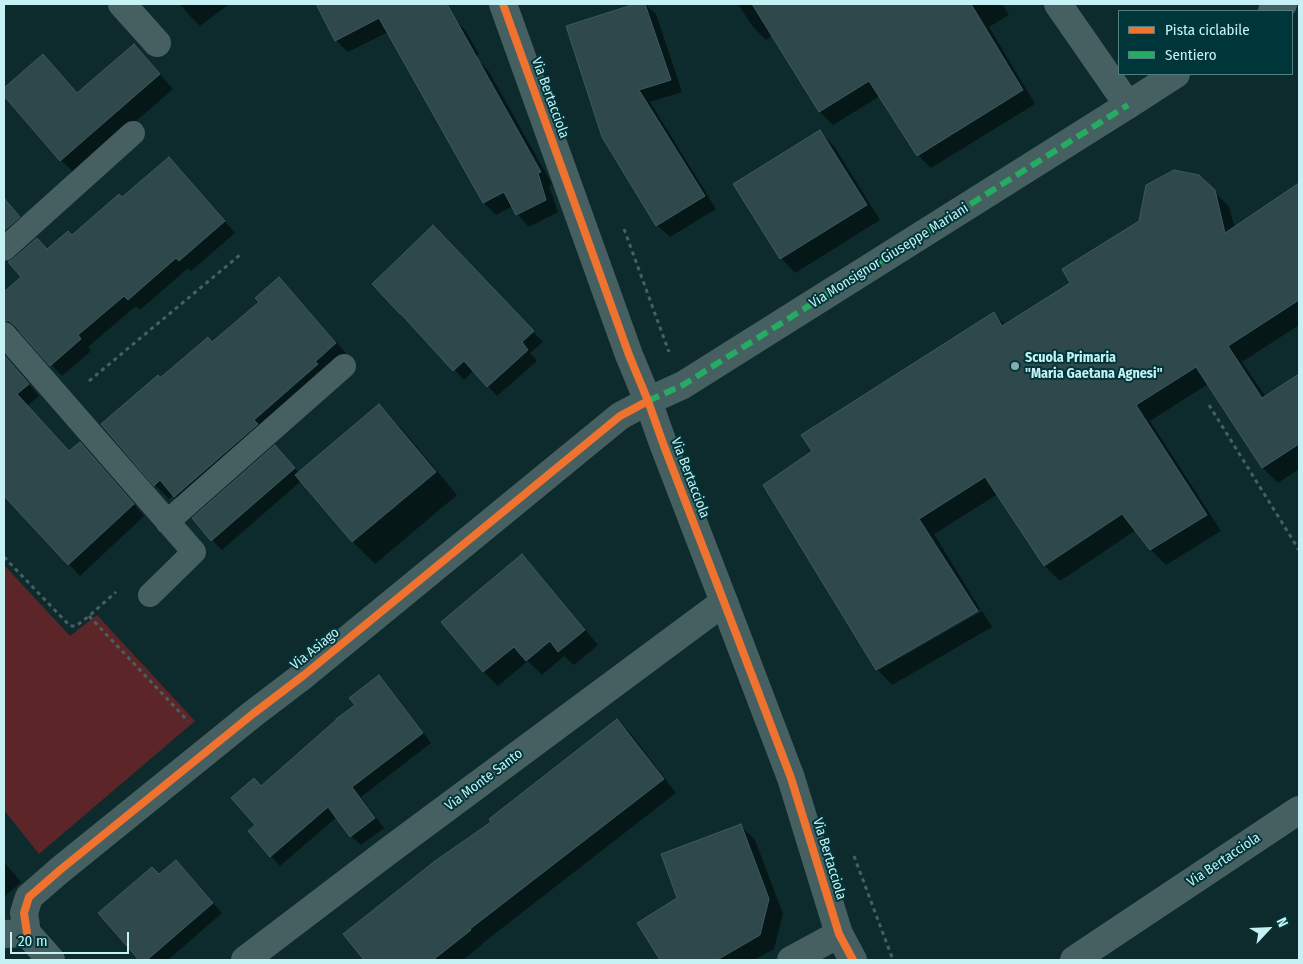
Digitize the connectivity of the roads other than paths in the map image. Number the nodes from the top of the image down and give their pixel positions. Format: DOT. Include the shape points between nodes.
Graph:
graph roads {
  1 [pos="122,4"];
  2 [pos="503,4"];
  3 [pos="1058,4"];
  4 [pos="156,44"];
  5 [pos="1174,75"];
  6 [pos="1128,105"];
  7 [pos="133,133"];
  8 [pos="4,249"];
  9 [pos="4,334"];
  10 [pos="344,366"];
  11 [pos="648,401"];
  12 [pos="167,522"];
  13 [pos="150,595"];
  14 [pos="724,602"];
  15 [pos="1299,810"];
  16 [pos="16,934"];
  17 [pos="839,934"];
  18 [pos="51,960"];
  19 [pos="246,960"];
  20 [pos="791,960"];
  21 [pos="853,960"];
  22 [pos="1074,960"];
  1 -- 4 [label="street"];
  2 -- 11 [label="street, Via Bertacciola"];
  3 -- 6 [label="street"];
  5 -- 6 [label="street, Via Monsignor Giuseppe Mariani"];
  6 -- 11 [label="street, Via Monsignor Giuseppe Mariani" via="683,385"];
  7 -- 8 [label="lane"];
  9 -- 12 [label="lane"];
  10 -- 12 [label="lane"];
  11 -- 14 [label="street, Via Bertacciola"];
  11 -- 16 [label="street, Via Asiago" via="620,416 60,870 30,897"];
  12 -- 13 [label="lane" via="194,552"];
  14 -- 17 [label="street, Via Bertacciola" via="791,778"];
  14 -- 19 [label="street, Via Monte Santo"];
  15 -- 22 [label="street, Via Bertacciola"];
  16 -- 18 [label="street"];
  17 -- 20 [label="street"];
  17 -- 21 [label="street, Via Bertacciola"];
}
